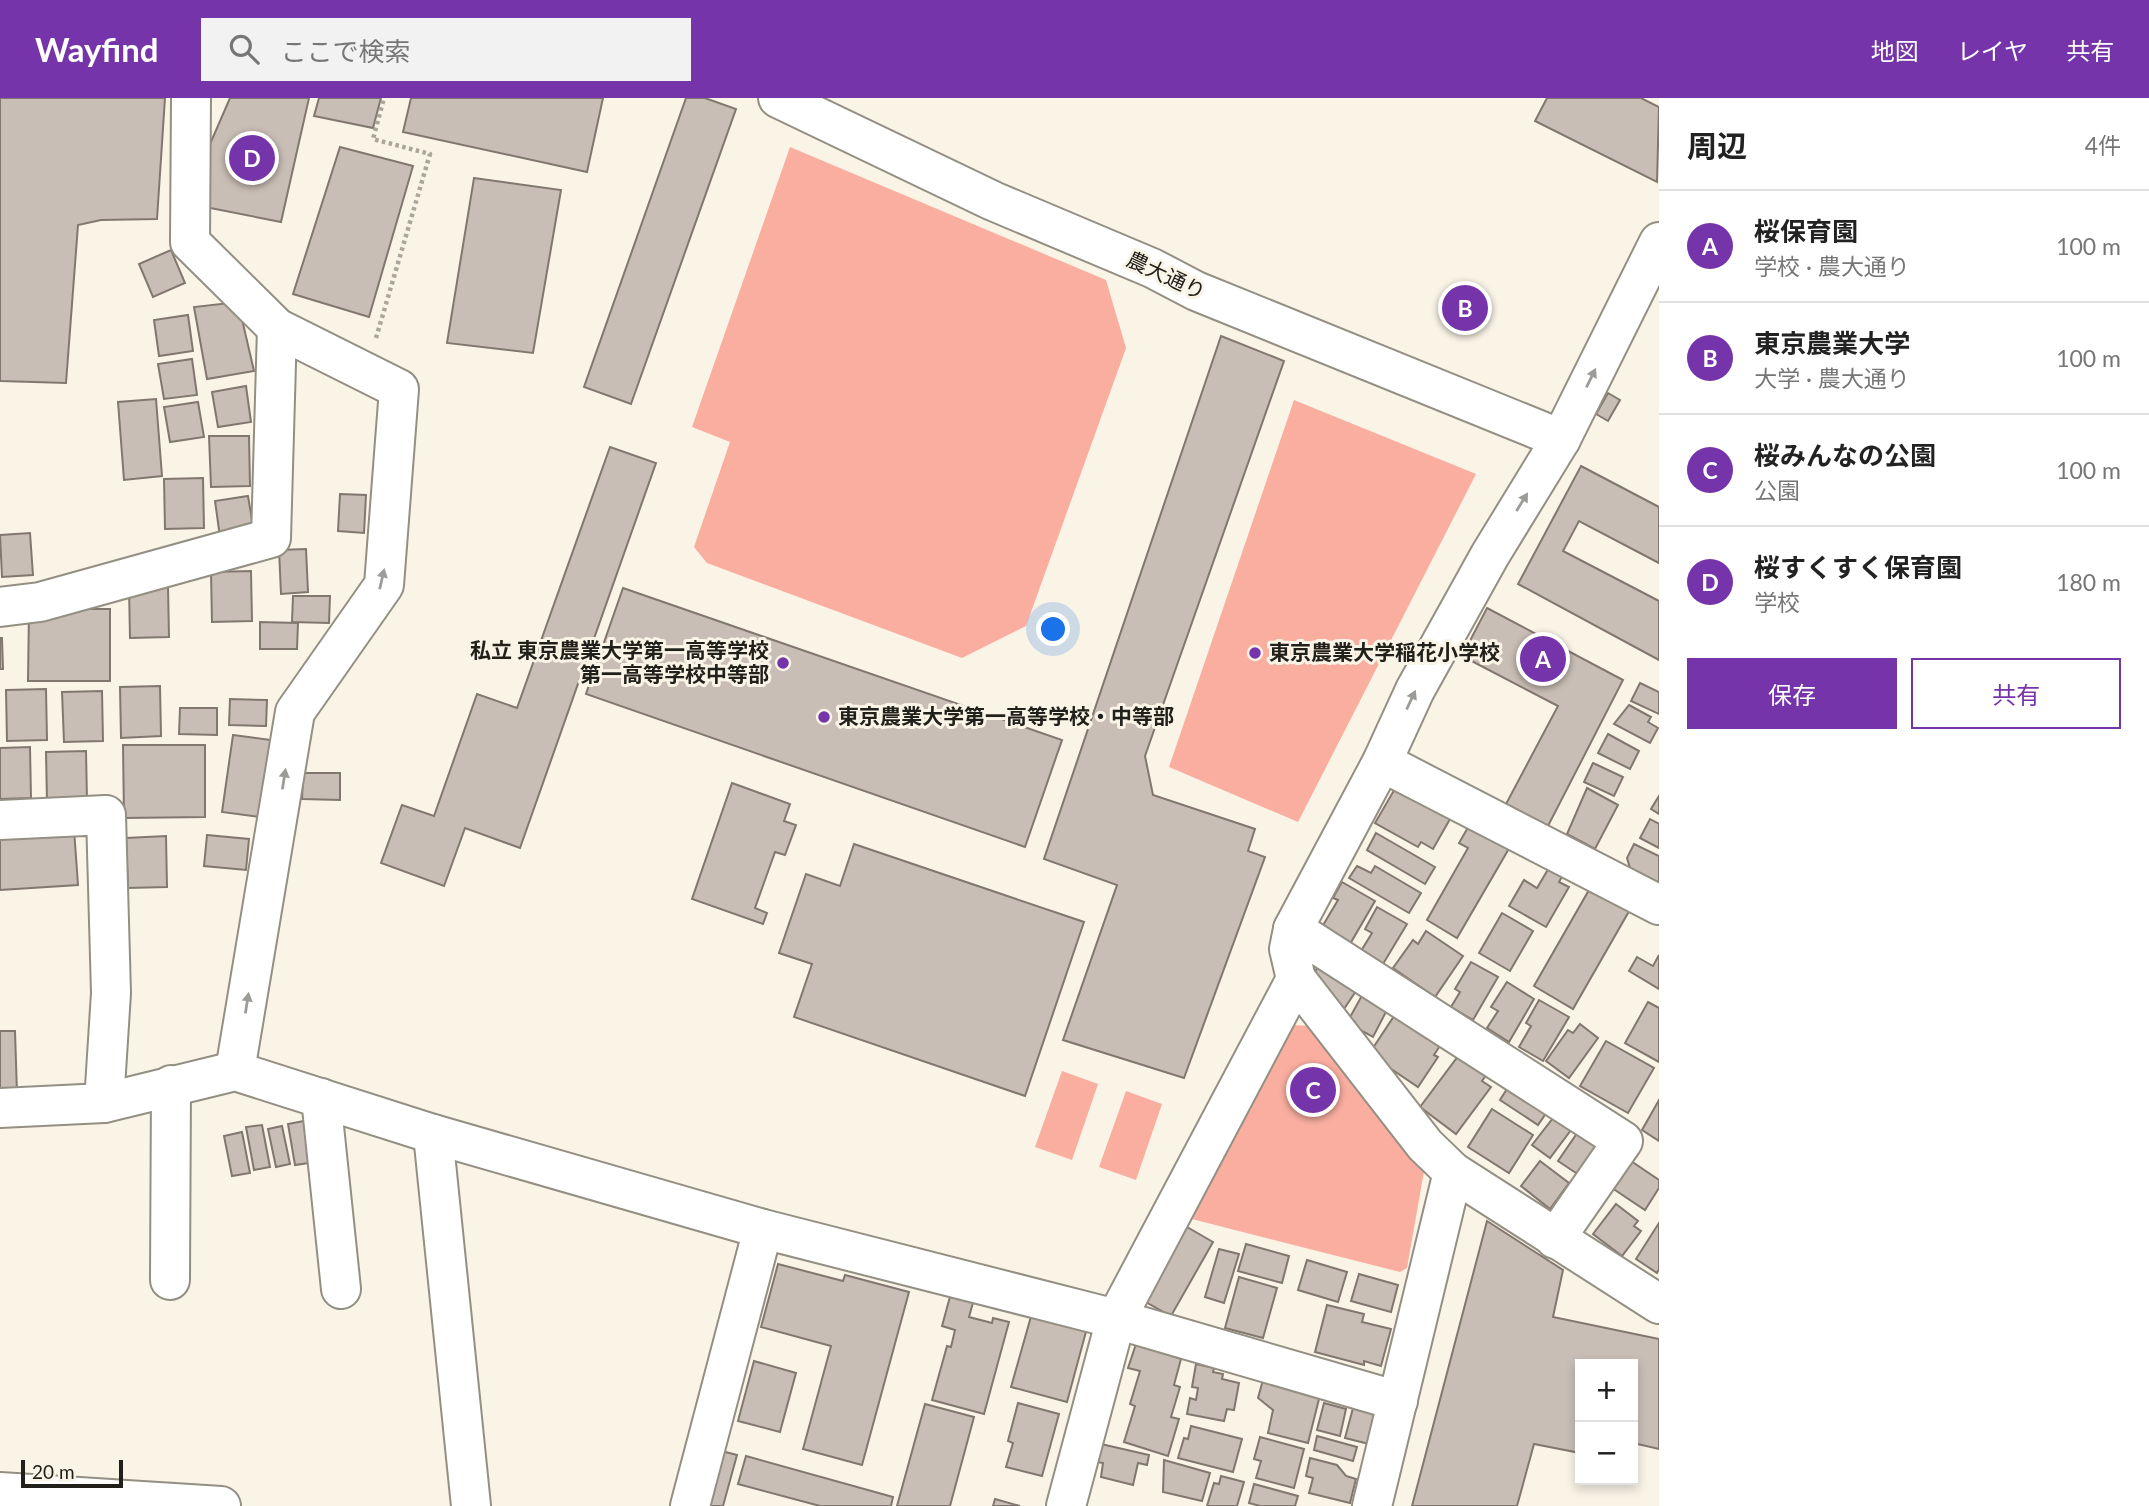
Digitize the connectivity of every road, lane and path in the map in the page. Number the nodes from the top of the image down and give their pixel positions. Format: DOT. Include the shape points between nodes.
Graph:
graph roads {
  1 [pos="191,98"];
  2 [pos="384,98"];
  3 [pos="783,99"];
  4 [pos="1659,242"];
  5 [pos="1651,280"];
  6 [pos="277,328"];
  7 [pos="366,373"];
  8 [pos="1561,439"];
  9 [pos="0,607"];
  10 [pos="1382,762"];
  11 [pos="0,820"];
  12 [pos="1659,905"];
  13 [pos="1293,929"];
  14 [pos="1296,979"];
  15 [pos="235,1071"];
  16 [pos="171,1086"];
  17 [pos="321,1098"];
  18 [pos="104,1103"];
  19 [pos="0,1108"];
  20 [pos="433,1134"];
  21 [pos="1453,1172"];
  22 [pos="763,1229"];
  23 [pos="1555,1239"];
  24 [pos="170,1280"];
  25 [pos="341,1289"];
  26 [pos="1659,1304"];
  27 [pos="1116,1320"];
  28 [pos="1398,1401"];
  29 [pos="0,1492"];
  30 [pos="221,1506"];
  31 [pos="471,1506"];
  32 [pos="690,1506"];
  33 [pos="1066,1506"];
  34 [pos="1371,1506"];
  1 -- 6 [label="street" via="190,242"];
  2 -- 7 [label="path" via="373,139 430,154"];
  3 -- 8 [label="street, 農大通り" via="993,201 1196,291"];
  4 -- 5 [label="street"];
  8 -- 5 [label="street, one-way"];
  6 -- 7 [label="street"];
  6 -- 9 [label="street" via="271,538 40,602"];
  15 -- 7 [label="street, one-way" via="295,712 384,585 398,389"];
  10 -- 8 [label="street, one-way" via="1415,690"];
  10 -- 12 [label="street"];
  10 -- 13 [label="street"];
  11 -- 18 [label="street" via="106,815 111,993"];
  13 -- 14 [label="street" via="1289,949"];
  13 -- 23 [label="street" via="1623,1141"];
  14 -- 21 [label="street" via="1425,1145"];
  14 -- 27 [label="street"];
  15 -- 16 [label="street"];
  15 -- 17 [label="street"];
  16 -- 18 [label="street"];
  16 -- 24 [label="street"];
  17 -- 20 [label="street"];
  17 -- 25 [label="street"];
  18 -- 19 [label="street"];
  20 -- 22 [label="street"];
  20 -- 31 [label="street"];
  21 -- 23 [label="street"];
  21 -- 28 [label="street"];
  22 -- 27 [label="street"];
  22 -- 32 [label="street"];
  23 -- 26 [label="street"];
  27 -- 28 [label="street"];
  27 -- 33 [label="street"];
  28 -- 34 [label="street"];
  29 -- 30 [label="street"];
}
